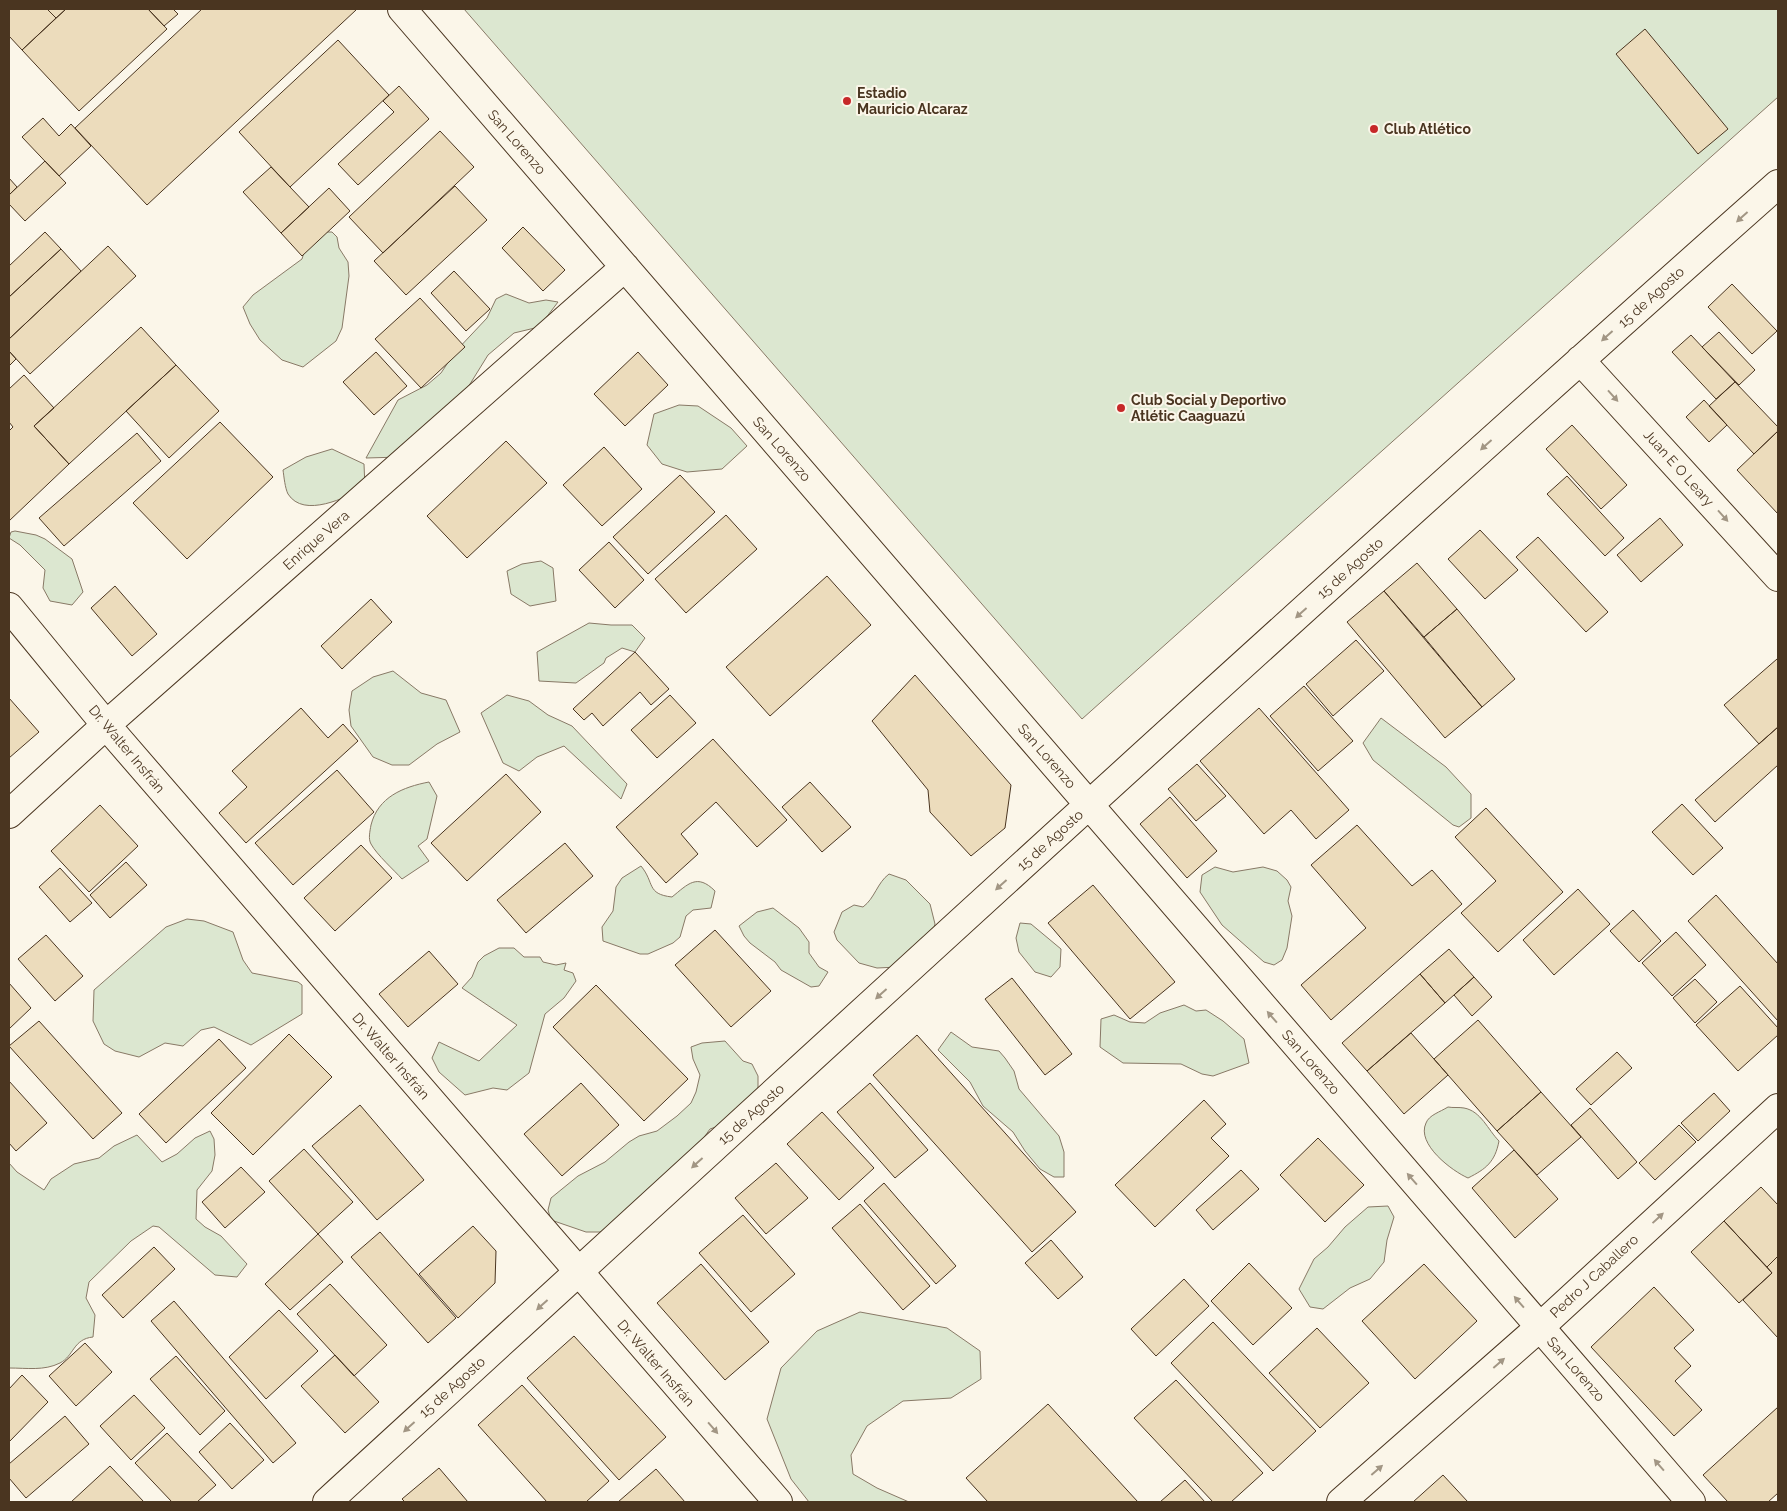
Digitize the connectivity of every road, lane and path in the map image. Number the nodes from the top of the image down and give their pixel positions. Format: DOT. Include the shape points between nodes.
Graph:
graph roads {
  1 [pos="402,9"];
  2 [pos="1778,184"];
  3 [pos="625,267"];
  4 [pos="1580,360"];
  5 [pos="1778,577"];
  6 [pos="9,607"];
  7 [pos="106,725"];
  8 [pos="1089,804"];
  9 [pos="9,814"];
  10 [pos="1778,1108"];
  11 [pos="578,1272"];
  12 [pos="1540,1327"];
  13 [pos="327,1502"];
  14 [pos="778,1502"];
  15 [pos="1341,1502"];
  16 [pos="1691,1502"];
  1 -- 3 [label="street, San Lorenzo"];
  2 -- 4 [label="street, 15 de Agosto, one-way"];
  3 -- 7 [label="street, Enrique Vera"];
  3 -- 8 [label="street, San Lorenzo"];
  4 -- 5 [label="street, Juan E O Leary, one-way"];
  4 -- 8 [label="street, 15 de Agosto, one-way"];
  6 -- 7 [label="street, Dr. Walter Insfrán"];
  7 -- 9 [label="street, Enrique Vera"];
  7 -- 11 [label="street, Dr. Walter Insfrán"];
  8 -- 11 [label="street, 15 de Agosto, one-way"];
  12 -- 8 [label="street, San Lorenzo, one-way"];
  12 -- 10 [label="street, Pedro J Caballero, one-way"];
  11 -- 13 [label="street, 15 de Agosto, one-way"];
  11 -- 14 [label="street, Dr. Walter Insfrán, one-way"];
  15 -- 12 [label="street, Pedro J Caballero, one-way"];
  16 -- 12 [label="street, San Lorenzo, one-way"];
}
